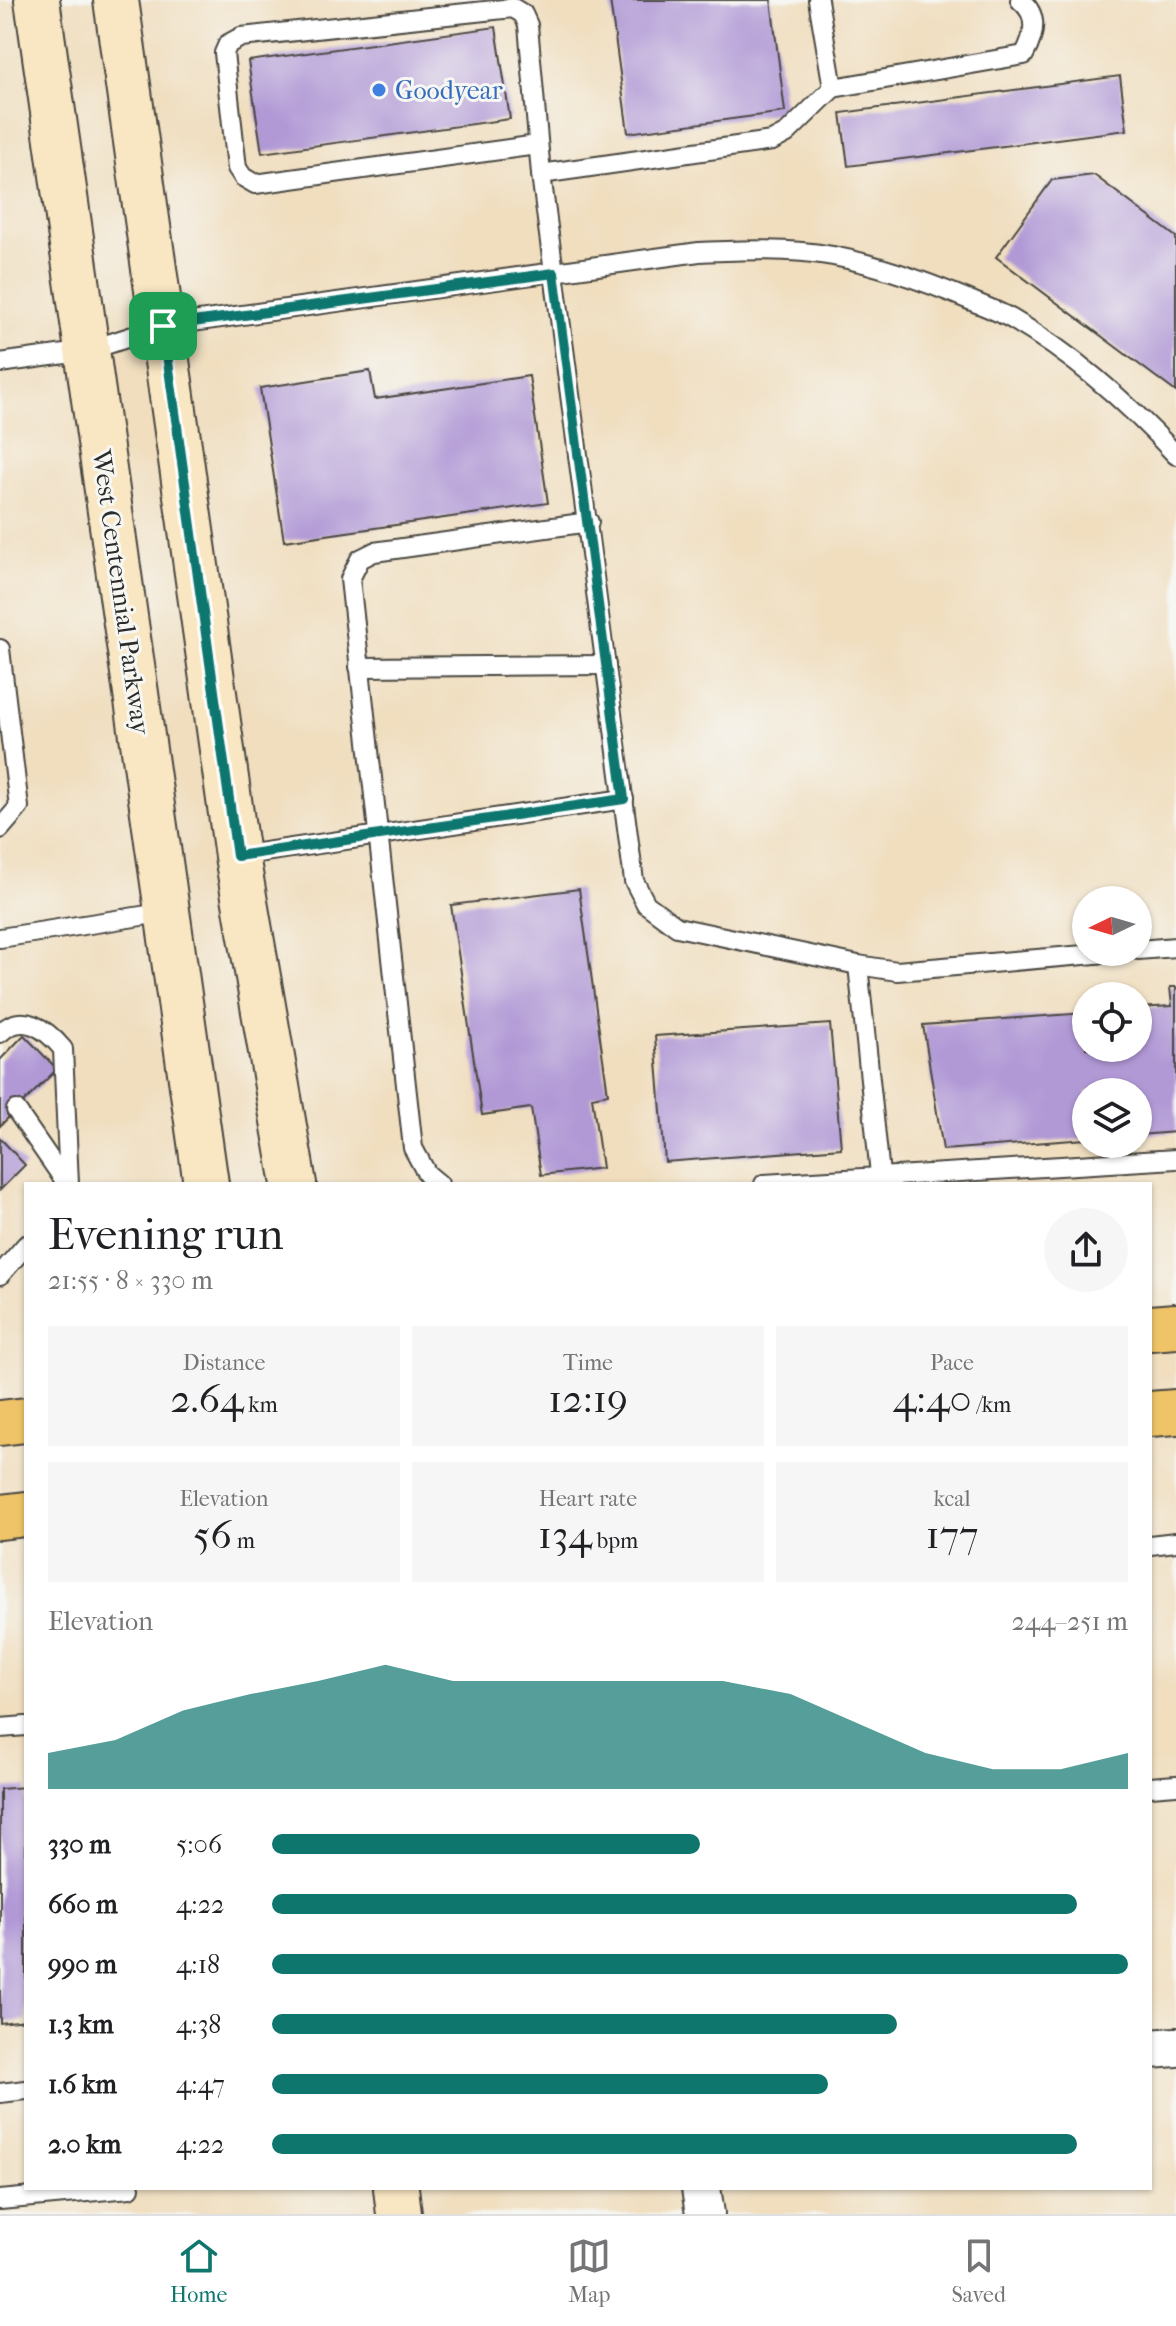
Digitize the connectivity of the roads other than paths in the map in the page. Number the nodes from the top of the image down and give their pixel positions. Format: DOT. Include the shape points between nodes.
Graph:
graph roads {
  1 [pos="37,0"];
  2 [pos="116,0"];
  3 [pos="818,0"];
  4 [pos="1020,0"];
  5 [pos="833,88"];
  6 [pos="537,145"];
  7 [pos="541,174"];
  8 [pos="554,273"];
  9 [pos="163,326"];
  10 [pos="87,351"];
  11 [pos="0,363"];
  12 [pos="1176,455"];
  13 [pos="589,522"];
  14 [pos="0,649"];
  15 [pos="606,665"];
  16 [pos="359,667"];
  17 [pos="624,799"];
  18 [pos="0,829"];
  19 [pos="379,834"];
  20 [pos="237,856"];
  21 [pos="167,912"];
  22 [pos="1,937"];
  23 [pos="1176,947"];
  24 [pos="1152,949"];
  25 [pos="1072,956"];
  26 [pos="858,965"];
  27 [pos="0,1033"];
  28 [pos="16,1110"];
  29 [pos="1176,1159"];
  30 [pos="881,1181"];
  31 [pos="67,1182"];
  32 [pos="68,1182"];
  33 [pos="206,1182"];
  34 [pos="294,1182"];
  35 [pos="437,1182"];
  36 [pos="842,1182"];
  37 [pos="24,1247"];
  38 [pos="0,1275"];
  39 [pos="1176,1326"];
  40 [pos="1152,1328"];
  41 [pos="1176,1412"];
  42 [pos="1152,1414"];
  43 [pos="24,1420"];
  44 [pos="0,1423"];
  45 [pos="24,1514"];
  46 [pos="0,1517"];
  47 [pos="1176,1542"];
  48 [pos="1152,1545"];
  49 [pos="24,1726"];
  50 [pos="0,1728"];
  51 [pos="1176,1785"];
  52 [pos="1152,1787"];
  53 [pos="1176,2047"];
  54 [pos="1152,2049"];
  55 [pos="24,2090"];
  56 [pos="0,2093"];
  57 [pos="108,2190"];
  58 [pos="396,2190"];
  59 [pos="701,2190"];
  60 [pos="0,2200"];
  61 [pos="399,2214"];
  62 [pos="705,2214"];
  1 -- 10 [label="main road, West Centennial Parkway"];
  2 -- 9 [label="main road"];
  3 -- 5 [label="lane"];
  4 -- 5 [label="lane" via="1030,8 1033,23 1024,55"];
  5 -- 7 [label="lane" via="772,141"];
  6 -- 6 [label="lane" via="255,184 237,168 224,53 241,37 513,8 528,25"];
  6 -- 7 [label="lane"];
  7 -- 8 [label="lane"];
  8 -- 9 [label="lane"];
  8 -- 12 [label="lane" via="699,252 768,250 873,266 1010,317 1059,350"];
  8 -- 13 [label="lane"];
  9 -- 10 [label="lane"];
  9 -- 20 [label="main road"];
  10 -- 11 [label="lane"];
  10 -- 21 [label="main road, West Centennial Parkway"];
  13 -- 15 [label="lane"];
  13 -- 16 [label="lane" via="374,552 360,559 350,579"];
  14 -- 18 [label="lane" via="19,807"];
  15 -- 16 [label="lane"];
  15 -- 17 [label="lane"];
  16 -- 19 [label="lane"];
  17 -- 19 [label="lane"];
  17 -- 26 [label="lane" via="634,881 646,904 677,927"];
  19 -- 20 [label="lane"];
  19 -- 35 [label="lane" via="413,1148"];
  20 -- 34 [label="main road"];
  21 -- 22 [label="lane"];
  21 -- 33 [label="main road, West Centennial Parkway"];
  23 -- 24 [label="lane"];
  25 -- 26 [label="lane" via="897,971"];
  26 -- 30 [label="lane"];
  27 -- 32 [label="lane" via="9,1025 33,1023 63,1049"];
  28 -- 31 [label="lane"];
  29 -- 30 [label="lane"];
  30 -- 36 [label="lane"];
  37 -- 38 [label="lane"];
  39 -- 40 [label="main road"];
  41 -- 42 [label="main road"];
  43 -- 44 [label="main road"];
  45 -- 46 [label="main road"];
  47 -- 48 [label="lane"];
  49 -- 50 [label="lane"];
  51 -- 52 [label="lane"];
  53 -- 54 [label="street"];
  55 -- 56 [label="lane"];
  57 -- 60 [label="lane"];
  58 -- 61 [label="main road"];
  59 -- 62 [label="street"];
}
